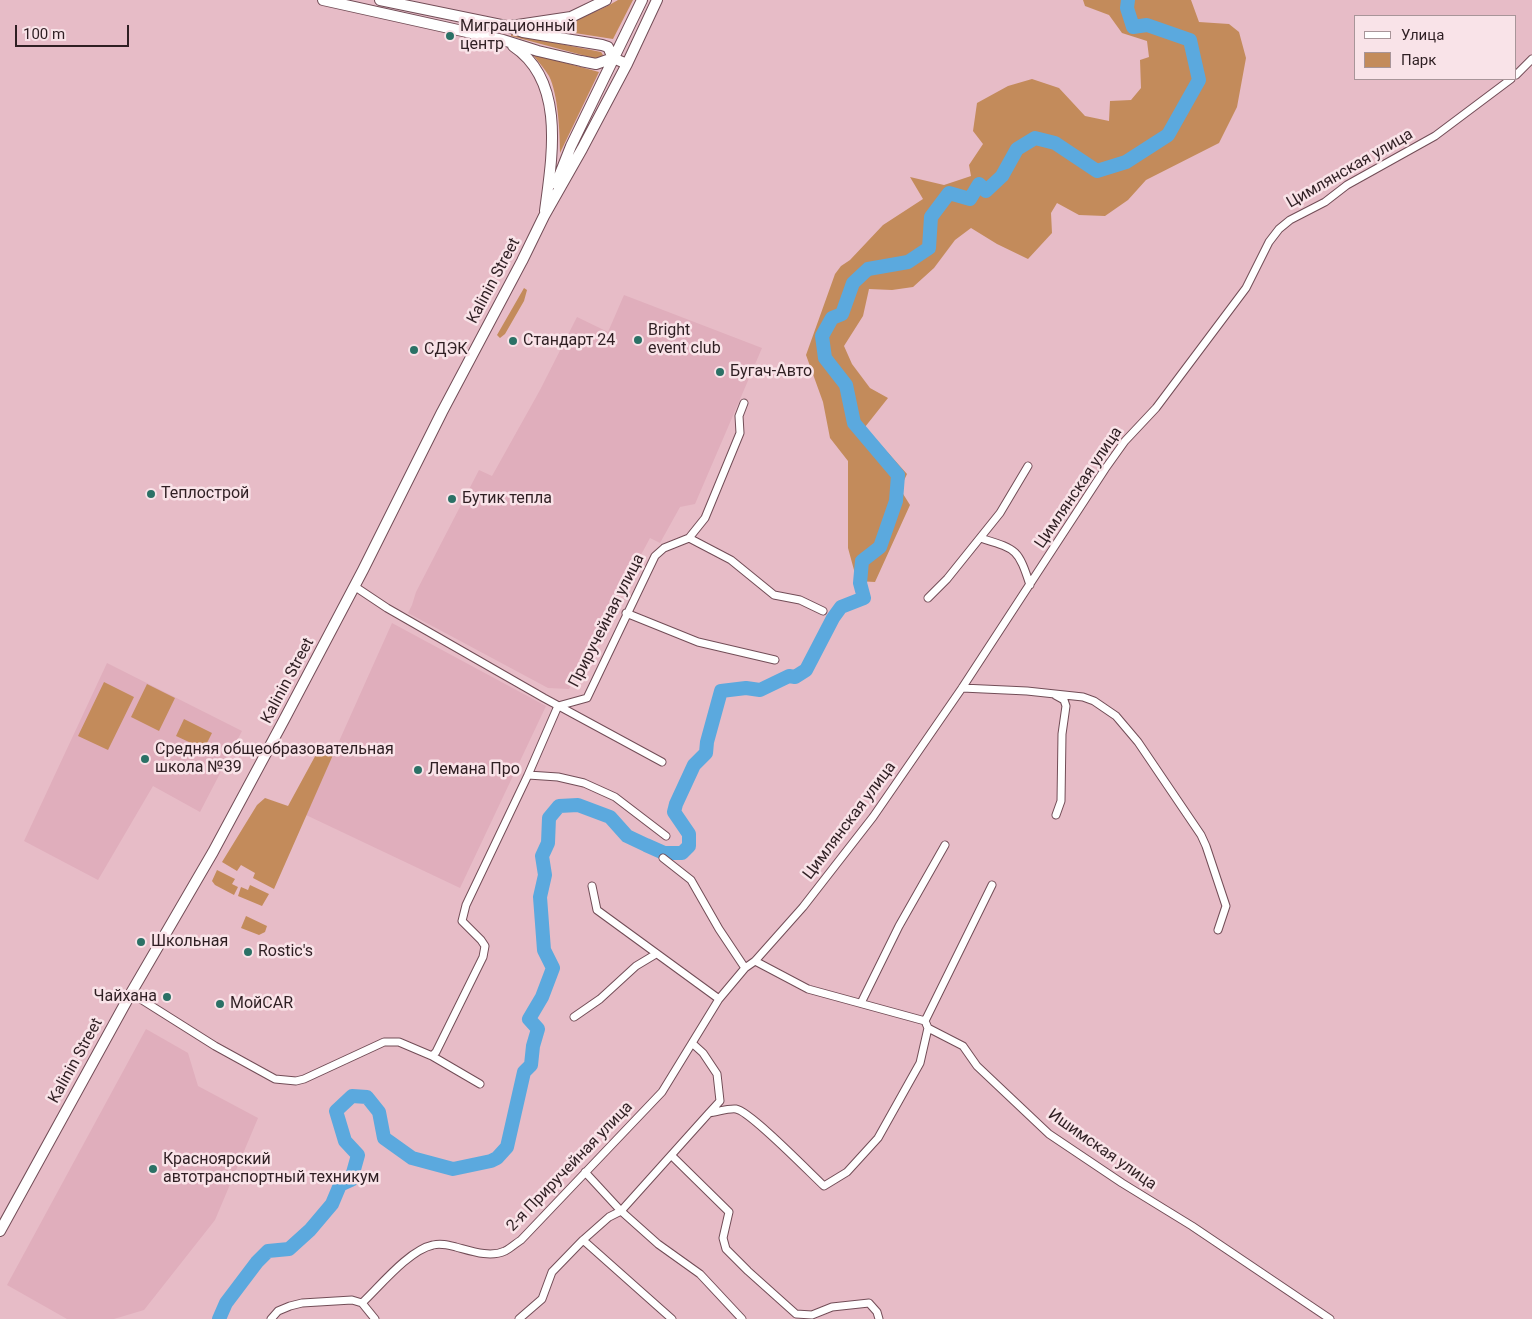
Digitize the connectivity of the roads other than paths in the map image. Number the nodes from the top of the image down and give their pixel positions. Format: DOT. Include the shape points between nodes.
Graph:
graph roads {
  1 [pos="324,0"];
  2 [pos="380,0"];
  3 [pos="606,0"];
  4 [pos="642,0"];
  5 [pos="658,0"];
  6 [pos="506,26"];
  7 [pos="503,40"];
  8 [pos="613,58"];
  9 [pos="1532,59"];
  10 [pos="627,64"];
  11 [pos="1517,74"];
  12 [pos="1509,80"];
  13 [pos="544,216"];
  14 [pos="744,403"];
  15 [pos="1028,466"];
  16 [pos="688,538"];
  17 [pos="980,538"];
  18 [pos="1030,585"];
  19 [pos="354,586"];
  20 [pos="928,598"];
  21 [pos="823,611"];
  22 [pos="626,613"];
  23 [pos="775,660"];
  24 [pos="962,688"];
  25 [pos="1052,693"];
  26 [pos="558,706"];
  27 [pos="662,762"];
  28 [pos="528,775"];
  29 [pos="1056,815"];
  30 [pos="666,836"];
  31 [pos="944,845"];
  32 [pos="663,858"];
  33 [pos="592,886"];
  34 [pos="992,886"];
  35 [pos="1218,930"];
  36 [pos="656,954"];
  37 [pos="755,961"];
  38 [pos="745,968"];
  39 [pos="131,993"];
  40 [pos="719,999"];
  41 [pos="861,1003"];
  42 [pos="574,1017"];
  43 [pos="927,1024"];
  44 [pos="692,1043"];
  45 [pos="432,1056"];
  46 [pos="480,1084"];
  47 [pos="709,1113"];
  48 [pos="672,1156"];
  49 [pos="585,1172"];
  50 [pos="621,1211"];
  51 [pos="0,1231"];
  52 [pos="582,1240"];
  53 [pos="362,1303"];
  54 [pos="271,1319"];
  55 [pos="375,1319"];
  56 [pos="519,1319"];
  57 [pos="672,1319"];
  58 [pos="742,1319"];
  59 [pos="879,1319"];
  60 [pos="1330,1319"];
  1 -- 7 [label="main road"];
  2 -- 6 [label="main road"];
  3 -- 6 [label="main road" via="571,17"];
  4 -- 8 [label="main road, Kalinin Street"];
  5 -- 10 [label="main road, Kalinin Street"];
  6 -- 8 [label="main road" via="608,47"];
  7 -- 8 [label="main road" via="596,64"];
  7 -- 13 [label="main road" via="520,51 545,84 552,132"];
  8 -- 10 [label="main road"];
  8 -- 13 [label="main road, Kalinin Street" via="571,146"];
  9 -- 11 [label="street"];
  10 -- 13 [label="main road, Kalinin Street"];
  12 -- 18 [label="street, Цимлянская улица" via="1435,136 1347,184 1325,202 1279,228 1246,288 1156,408 1125,441"];
  13 -- 19 [label="main road, Kalinin Street"];
  14 -- 16 [label="street, Приручейная улица" via="739,416 740,433 705,518"];
  15 -- 17 [label="street" via="1000,514"];
  16 -- 21 [label="street" via="731,560 774,595 800,600"];
  16 -- 22 [label="street, Приручейная улица" via="654,556"];
  17 -- 18 [label="street" via="1013,550 1024,566"];
  17 -- 20 [label="street"];
  18 -- 24 [label="street, Цимлянская улица"];
  19 -- 26 [label="street"];
  19 -- 39 [label="main road, Kalinin Street" via="213,852"];
  22 -- 23 [label="street" via="698,642"];
  22 -- 26 [label="street, Приручейная улица" via="587,698"];
  24 -- 25 [label="street"];
  24 -- 37 [label="street, Цимлянская улица" via="873,817 803,907"];
  25 -- 29 [label="street" via="1064,700 1066,706 1062,734 1061,801"];
  25 -- 35 [label="street" via="1094,701 1116,716 1143,750 1206,846 1226,906"];
  26 -- 27 [label="street"];
  26 -- 28 [label="street, Приручейная улица"];
  28 -- 30 [label="street" via="584,783 615,797"];
  28 -- 45 [label="street, Приручейная улица" via="466,905 462,921 485,946 483,957"];
  31 -- 41 [label="street"];
  32 -- 38 [label="street" via="690,880"];
  33 -- 36 [label="street" via="597,910"];
  34 -- 43 [label="street"];
  36 -- 40 [label="street"];
  36 -- 42 [label="street" via="636,966 600,999"];
  37 -- 38 [label="street, 2-я Приручейная улица"];
  37 -- 41 [label="street, Ишимская улица" via="808,989"];
  38 -- 40 [label="street, 2-я Приручейная улица"];
  39 -- 45 [label="street" via="215,1046 282,1081 304,1080 384,1042 399,1042"];
  39 -- 51 [label="main road, Kalinin Street"];
  40 -- 44 [label="street, 2-я Приручейная улица"];
  41 -- 43 [label="street, Ишимская улица"];
  43 -- 47 [label="street" via="920,1063 878,1138 847,1172 824,1186 743,1112 736,1109"];
  43 -- 60 [label="street, Ишимская улица" via="963,1046 977,1066 1049,1134"];
  44 -- 47 [label="street" via="717,1074 720,1101"];
  44 -- 49 [label="street, 2-я Приручейная улица" via="662,1092"];
  45 -- 46 [label="street"];
  47 -- 48 [label="street"];
  48 -- 50 [label="street"];
  48 -- 59 [label="street" via="729,1212 723,1238 726,1249 796,1314 812,1315 832,1307 869,1303"];
  49 -- 50 [label="street"];
  49 -- 53 [label="street, 2-я Приручейная улица" via="521,1240 506,1250 495,1254 431,1245 416,1252"];
  50 -- 52 [label="street"];
  50 -- 58 [label="street" via="658,1244 700,1274"];
  52 -- 56 [label="street" via="552,1272 542,1299"];
  52 -- 57 [label="street"];
  53 -- 54 [label="street" via="352,1300 302,1303 278,1311"];
  53 -- 55 [label="street"];
}
